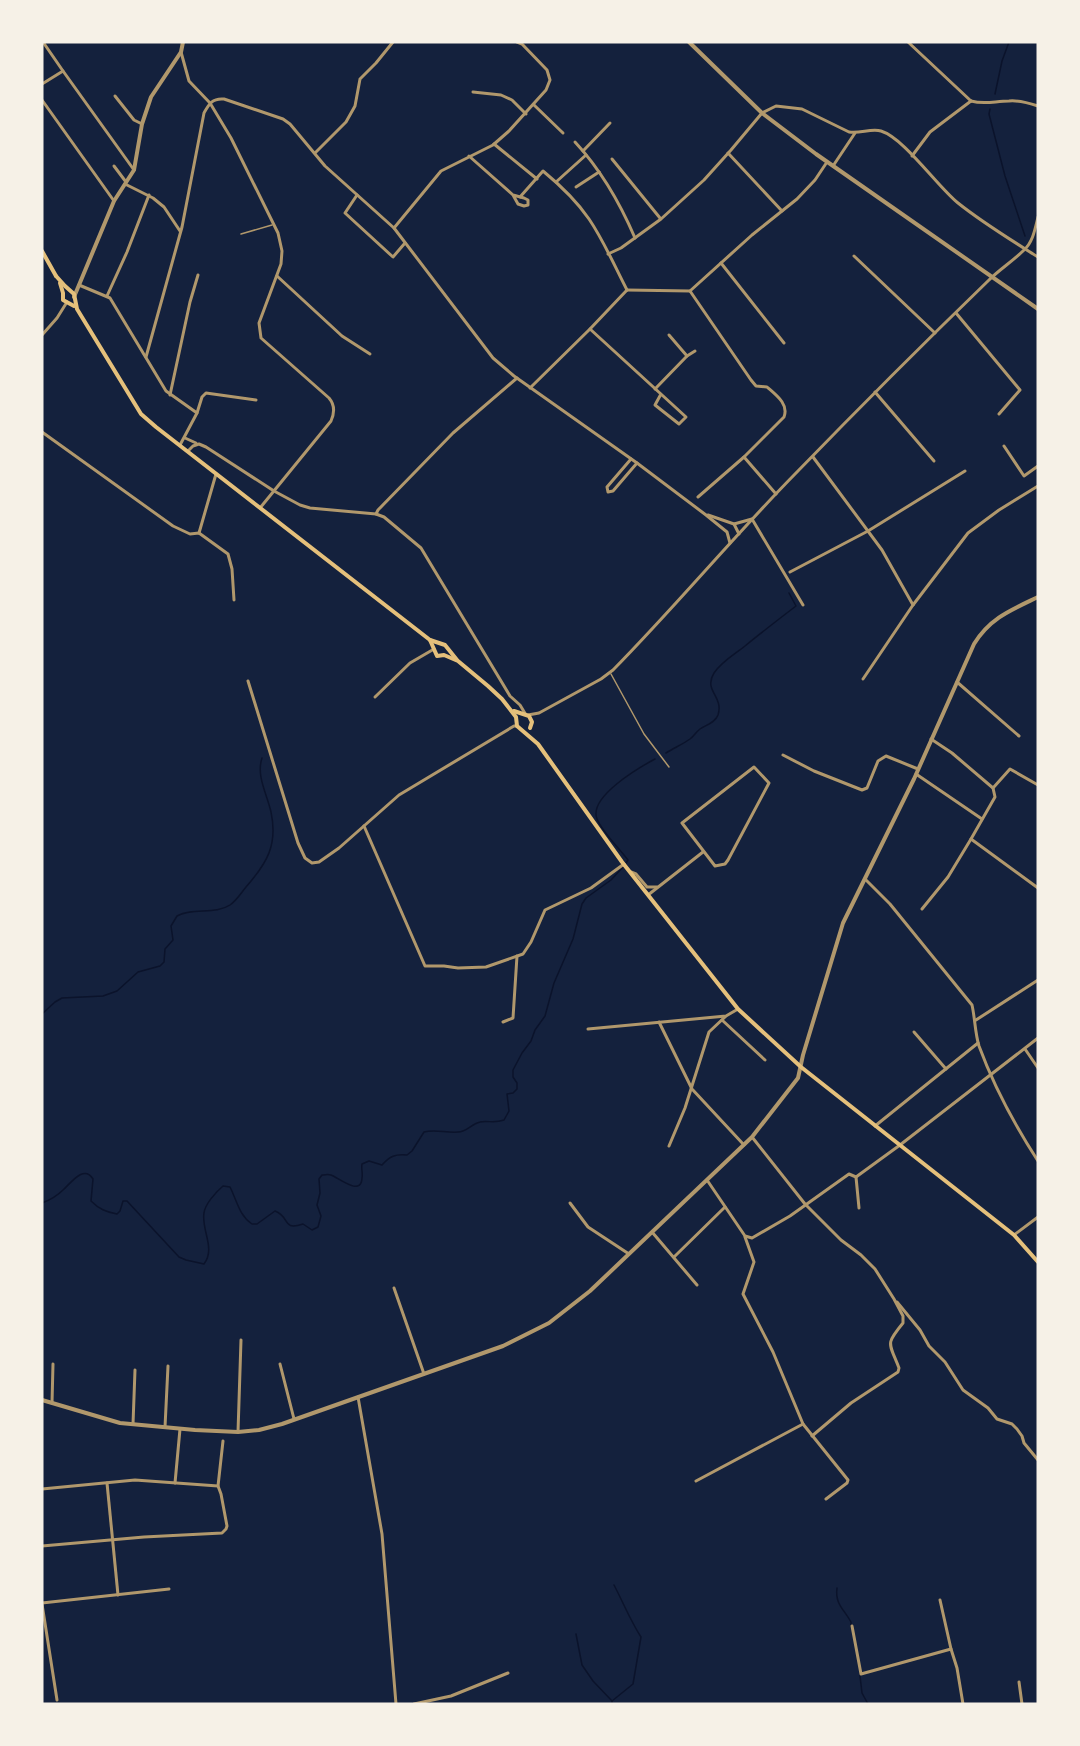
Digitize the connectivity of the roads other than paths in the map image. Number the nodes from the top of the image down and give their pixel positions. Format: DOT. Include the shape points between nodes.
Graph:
graph roads {
  1 [pos="43,42"];
  2 [pos="183,42"];
  3 [pos="393,42"];
  4 [pos="517,42"];
  5 [pos="690,42"];
  6 [pos="908,42"];
  7 [pos="181,52"];
  8 [pos="63,71"];
  9 [pos="42,84"];
  10 [pos="473,92"];
  11 [pos="115,96"];
  12 [pos="42,100"];
  13 [pos="971,101"];
  14 [pos="210,103"];
  15 [pos="533,105"];
  16 [pos="1038,106"];
  17 [pos="762,113"];
  18 [pos="526,114"];
  19 [pos="610,123"];
  20 [pos="142,124"];
  21 [pos="563,133"];
  22 [pos="855,133"];
  23 [pos="575,142"];
  24 [pos="494,144"];
  25 [pos="315,153"];
  26 [pos="585,153"];
  27 [pos="728,153"];
  28 [pos="469,156"];
  29 [pos="912,156"];
  30 [pos="612,159"];
  31 [pos="827,162"];
  32 [pos="114,166"];
  33 [pos="833,166"];
  34 [pos="134,170"];
  35 [pos="599,172"];
  36 [pos="537,179"];
  37 [pos="556,182"];
  38 [pos="125,183"];
  39 [pos="576,187"];
  40 [pos="149,195"];
  41 [pos="357,195"];
  42 [pos="513,195"];
  43 [pos="520,197"];
  44 [pos="114,201"];
  45 [pos="782,211"];
  46 [pos="1038,217"];
  47 [pos="661,219"];
  48 [pos="274,224"];
  49 [pos="394,228"];
  50 [pos="180,231"];
  51 [pos="241,234"];
  52 [pos="635,237"];
  53 [pos="405,243"];
  54 [pos="1026,249"];
  55 [pos="42,251"];
  56 [pos="608,254"];
  57 [pos="854,256"];
  58 [pos="1038,257"];
  59 [pos="721,263"];
  60 [pos="198,275"];
  61 [pos="56,276"];
  62 [pos="277,276"];
  63 [pos="992,277"];
  64 [pos="79,285"];
  65 [pos="627,290"];
  66 [pos="70,291"];
  67 [pos="690,291"];
  68 [pos="63,296"];
  69 [pos="107,296"];
  70 [pos="71,300"];
  71 [pos="1038,309"];
  72 [pos="956,313"];
  73 [pos="60,314"];
  74 [pos="590,329"];
  75 [pos="936,333"];
  76 [pos="42,335"];
  77 [pos="669,335"];
  78 [pos="784,343"];
  79 [pos="695,351"];
  80 [pos="370,354"];
  81 [pos="687,356"];
  82 [pos="146,357"];
  83 [pos="516,378"];
  84 [pos="530,388"];
  85 [pos="655,388"];
  86 [pos="875,392"];
  87 [pos="661,394"];
  88 [pos="170,395"];
  89 [pos="256,400"];
  90 [pos="197,413"];
  91 [pos="999,414"];
  92 [pos="42,432"];
  93 [pos="185,438"];
  94 [pos="199,444"];
  95 [pos="180,445"];
  96 [pos="1004,446"];
  97 [pos="188,451"];
  98 [pos="744,457"];
  99 [pos="813,457"];
  100 [pos="631,459"];
  101 [pos="934,460"];
  102 [pos="637,463"];
  103 [pos="1038,466"];
  104 [pos="965,471"];
  105 [pos="216,474"];
  106 [pos="1038,486"];
  107 [pos="274,491"];
  108 [pos="776,494"];
  109 [pos="698,497"];
  110 [pos="260,508"];
  111 [pos="376,514"];
  112 [pos="706,514"];
  113 [pos="752,519"];
  114 [pos="734,524"];
  115 [pos="868,531"];
  116 [pos="199,533"];
  117 [pos="739,534"];
  118 [pos="730,543"];
  119 [pos="790,573"];
  120 [pos="1038,597"];
  121 [pos="234,600"];
  122 [pos="803,605"];
  123 [pos="913,605"];
  124 [pos="430,640"];
  125 [pos="439,643"];
  126 [pos="447,648"];
  127 [pos="435,650"];
  128 [pos="444,656"];
  129 [pos="458,661"];
  130 [pos="610,672"];
  131 [pos="863,679"];
  132 [pos="248,681"];
  133 [pos="957,682"];
  134 [pos="375,697"];
  135 [pos="510,710"];
  136 [pos="538,713"];
  137 [pos="525,714"];
  138 [pos="531,725"];
  139 [pos="517,726"];
  140 [pos="1019,736"];
  141 [pos="931,740"];
  142 [pos="538,744"];
  143 [pos="783,755"];
  144 [pos="669,767"];
  145 [pos="917,771"];
  146 [pos="1038,785"];
  147 [pos="993,788"];
  148 [pos="982,819"];
  149 [pos="363,826"];
  150 [pos="971,839"];
  151 [pos="703,851"];
  152 [pos="623,863"];
  153 [pos="629,871"];
  154 [pos="866,880"];
  155 [pos="659,886"];
  156 [pos="1038,888"];
  157 [pos="648,895"];
  158 [pos="922,909"];
  159 [pos="517,956"];
  160 [pos="1038,980"];
  161 [pos="738,1009"];
  162 [pos="726,1016"];
  163 [pos="722,1020"];
  164 [pos="976,1020"];
  165 [pos="503,1022"];
  166 [pos="659,1022"];
  167 [pos="588,1029"];
  168 [pos="914,1032"];
  169 [pos="1038,1038"];
  170 [pos="978,1043"];
  171 [pos="1025,1049"];
  172 [pos="765,1060"];
  173 [pos="801,1066"];
  174 [pos="1038,1068"];
  175 [pos="946,1069"];
  176 [pos="991,1074"];
  177 [pos="692,1089"];
  178 [pos="875,1126"];
  179 [pos="753,1137"];
  180 [pos="744,1144"];
  181 [pos="900,1145"];
  182 [pos="669,1146"];
  183 [pos="1038,1161"];
  184 [pos="856,1177"];
  185 [pos="706,1180"];
  186 [pos="570,1203"];
  187 [pos="805,1204"];
  188 [pos="725,1207"];
  189 [pos="859,1208"];
  190 [pos="1038,1217"];
  191 [pos="652,1232"];
  192 [pos="1014,1235"];
  193 [pos="745,1236"];
  194 [pos="629,1254"];
  195 [pos="674,1257"];
  196 [pos="1038,1262"];
  197 [pos="697,1285"];
  198 [pos="394,1288"];
  199 [pos="894,1299"];
  200 [pos="241,1340"];
  201 [pos="53,1364"];
  202 [pos="280,1364"];
  203 [pos="168,1366"];
  204 [pos="135,1370"];
  205 [pos="424,1374"];
  206 [pos="358,1397"];
  207 [pos="42,1400"];
  208 [pos="52,1403"];
  209 [pos="294,1419"];
  210 [pos="133,1424"];
  211 [pos="803,1424"];
  212 [pos="165,1427"];
  213 [pos="180,1429"];
  214 [pos="238,1432"];
  215 [pos="812,1436"];
  216 [pos="223,1441"];
  217 [pos="1038,1460"];
  218 [pos="696,1481"];
  219 [pos="107,1483"];
  220 [pos="175,1483"];
  221 [pos="218,1486"];
  222 [pos="42,1489"];
  223 [pos="826,1499"];
  224 [pos="113,1540"];
  225 [pos="42,1546"];
  226 [pos="169,1589"];
  227 [pos="118,1595"];
  228 [pos="940,1600"];
  229 [pos="42,1604"];
  230 [pos="852,1626"];
  231 [pos="951,1649"];
  232 [pos="508,1673"];
  233 [pos="1019,1682"];
  234 [pos="57,1700"];
  235 [pos="396,1704"];
  236 [pos="414,1704"];
  237 [pos="963,1704"];
  238 [pos="1022,1704"];
  1 -- 8 [label="street"];
  2 -- 7 [label="street"];
  3 -- 25 [label="street" via="360,79 355,106 346,122"];
  4 -- 15 [label="street" via="549,75 546,90"];
  5 -- 17 [label="street"];
  6 -- 13 [label="street"];
  7 -- 14 [label="street" via="189,81"];
  7 -- 20 [label="street" via="151,97"];
  8 -- 9 [label="street"];
  8 -- 34 [label="street"];
  10 -- 18 [label="street" via="501,95"];
  11 -- 20 [label="street"];
  12 -- 44 [label="street"];
  13 -- 16 [label="street" via="1022,101"];
  13 -- 29 [label="street" via="930,132"];
  14 -- 25 [label="street" via="219,99 283,119"];
  14 -- 48 [label="street"];
  14 -- 50 [label="street" via="204,113"];
  15 -- 18 [label="street"];
  15 -- 21 [label="street"];
  17 -- 22 [label="street" via="776,106 802,109"];
  17 -- 27 [label="street"];
  17 -- 31 [label="street"];
  18 -- 24 [label="street"];
  19 -- 26 [label="street"];
  20 -- 34 [label="street"];
  22 -- 29 [label="street" via="881,131"];
  22 -- 33 [label="street"];
  23 -- 26 [label="street"];
  24 -- 28 [label="street"];
  24 -- 36 [label="street"];
  25 -- 41 [label="street"];
  26 -- 35 [label="street"];
  26 -- 37 [label="street"];
  27 -- 45 [label="street"];
  27 -- 47 [label="street"];
  28 -- 42 [label="street"];
  28 -- 49 [label="street" via="441,171"];
  29 -- 54 [label="street" via="957,202"];
  30 -- 47 [label="street"];
  31 -- 33 [label="street"];
  31 -- 45 [label="street" via="809,187"];
  32 -- 38 [label="street"];
  33 -- 63 [label="street"];
  34 -- 38 [label="street"];
  35 -- 39 [label="street"];
  35 -- 52 [label="street"];
  36 -- 37 [label="street" via="543,171"];
  36 -- 43 [label="street"];
  37 -- 56 [label="street" via="589,219"];
  38 -- 40 [label="street"];
  38 -- 44 [label="street"];
  40 -- 50 [label="street" via="164,207"];
  40 -- 69 [label="street"];
  41 -- 49 [label="street"];
  41 -- 53 [label="street" via="345,213 393,257"];
  42 -- 43 [label="street"];
  42 -- 43 [label="street" via="518,204 528,205 528,200"];
  44 -- 64 [label="street"];
  45 -- 59 [label="street"];
  46 -- 54 [label="street"];
  47 -- 52 [label="street"];
  48 -- 51 [label="lane"];
  48 -- 62 [label="street" via="282,251"];
  49 -- 53 [label="street"];
  50 -- 82 [label="street"];
  52 -- 56 [label="street"];
  53 -- 83 [label="street" via="493,358"];
  54 -- 58 [label="street"];
  54 -- 63 [label="street"];
  55 -- 61 [label="main road"];
  56 -- 65 [label="street"];
  57 -- 75 [label="street"];
  59 -- 67 [label="street"];
  59 -- 78 [label="street"];
  60 -- 88 [label="street"];
  61 -- 66 [label="main road"];
  61 -- 68 [label="main road"];
  62 -- 80 [label="street" via="342,336"];
  62 -- 107 [label="street" via="259,323 261,338 332,401 334,411 331,421"];
  63 -- 71 [label="street"];
  63 -- 72 [label="street"];
  64 -- 66 [label="street"];
  64 -- 69 [label="street"];
  64 -- 70 [label="street"];
  65 -- 67 [label="street"];
  65 -- 74 [label="street"];
  66 -- 68 [label="main road"];
  66 -- 70 [label="main road"];
  67 -- 98 [label="street" via="751,380 756,386 767,387 785,406 784,417"];
  68 -- 70 [label="main road"];
  68 -- 73 [label="street"];
  69 -- 82 [label="street"];
  70 -- 73 [label="street"];
  70 -- 95 [label="main road" via="138,410"];
  72 -- 75 [label="street"];
  72 -- 91 [label="street" via="1020,390"];
  73 -- 76 [label="street"];
  74 -- 84 [label="street"];
  74 -- 85 [label="street"];
  75 -- 86 [label="street"];
  77 -- 81 [label="street"];
  79 -- 81 [label="street"];
  81 -- 85 [label="street"];
  82 -- 88 [label="street"];
  83 -- 84 [label="street"];
  83 -- 111 [label="street" via="453,433"];
  84 -- 100 [label="street"];
  85 -- 87 [label="street"];
  86 -- 99 [label="street"];
  86 -- 101 [label="street"];
  87 -- 87 [label="street" via="686,417 679,424 655,405"];
  88 -- 90 [label="street"];
  89 -- 90 [label="street" via="207,392"];
  90 -- 93 [label="street"];
  92 -- 116 [label="street" via="174,526 190,534"];
  93 -- 94 [label="street"];
  93 -- 95 [label="street"];
  94 -- 97 [label="street"];
  94 -- 107 [label="street"];
  95 -- 97 [label="main road"];
  96 -- 103 [label="street" via="1024,476"];
  97 -- 105 [label="main road"];
  98 -- 108 [label="street"];
  98 -- 109 [label="street"];
  99 -- 108 [label="street"];
  99 -- 115 [label="street"];
  100 -- 102 [label="street"];
  100 -- 102 [label="street" via="607,487 608,492 614,491"];
  102 -- 112 [label="street"];
  104 -- 115 [label="street"];
  105 -- 110 [label="main road"];
  105 -- 116 [label="street"];
  106 -- 123 [label="street" via="968,532"];
  107 -- 110 [label="street"];
  107 -- 111 [label="street" via="305,507"];
  108 -- 113 [label="street"];
  110 -- 124 [label="main road"];
  111 -- 137 [label="street" via="421,548 510,696"];
  112 -- 114 [label="street"];
  112 -- 118 [label="street" via="727,532"];
  113 -- 114 [label="street"];
  113 -- 117 [label="street"];
  113 -- 122 [label="street"];
  114 -- 117 [label="street"];
  115 -- 119 [label="street"];
  115 -- 123 [label="street"];
  116 -- 121 [label="street" via="228,554"];
  117 -- 118 [label="street"];
  118 -- 130 [label="street"];
  120 -- 133 [label="street" via="986,628 974,644"];
  123 -- 131 [label="street"];
  124 -- 125 [label="main road"];
  124 -- 127 [label="main road"];
  125 -- 126 [label="main road"];
  125 -- 127 [label="main road"];
  126 -- 128 [label="main road"];
  126 -- 129 [label="main road"];
  127 -- 128 [label="main road"];
  127 -- 134 [label="street" via="410,663"];
  128 -- 129 [label="main road"];
  129 -- 135 [label="main road"];
  130 -- 136 [label="street"];
  130 -- 144 [label="lane" via="644,734"];
  132 -- 149 [label="street" via="305,858 319,862"];
  133 -- 140 [label="street"];
  133 -- 141 [label="street"];
  135 -- 137 [label="main road"];
  135 -- 139 [label="main road"];
  136 -- 137 [label="street"];
  136 -- 138 [label="street"];
  137 -- 138 [label="main road"];
  137 -- 139 [label="main road"];
  138 -- 139 [label="main road"];
  138 -- 142 [label="main road"];
  139 -- 142 [label="main road"];
  139 -- 149 [label="street" via="399,795"];
  141 -- 145 [label="street"];
  141 -- 147 [label="street"];
  142 -- 152 [label="main road"];
  143 -- 145 [label="street" via="862,790 867,788 878,761 886,756"];
  145 -- 148 [label="street"];
  145 -- 154 [label="street"];
  146 -- 147 [label="street" via="1010,769"];
  147 -- 148 [label="street" via="995,797"];
  148 -- 150 [label="street"];
  149 -- 159 [label="street" via="425,966 486,967"];
  150 -- 156 [label="street"];
  150 -- 158 [label="street"];
  151 -- 151 [label="street" via="715,866 728,860 769,783 754,767 682,824"];
  151 -- 155 [label="street"];
  152 -- 153 [label="main road"];
  152 -- 159 [label="street" via="591,888 545,910 531,942"];
  153 -- 155 [label="street" via="647,887"];
  153 -- 157 [label="main road"];
  154 -- 164 [label="street" via="965,996"];
  154 -- 173 [label="street" via="843,923"];
  155 -- 157 [label="street"];
  157 -- 161 [label="main road"];
  159 -- 165 [label="street" via="513,1018"];
  160 -- 164 [label="street"];
  161 -- 162 [label="street"];
  161 -- 173 [label="main road"];
  162 -- 163 [label="street"];
  162 -- 166 [label="street"];
  163 -- 172 [label="street"];
  163 -- 177 [label="street" via="709,1032"];
  164 -- 170 [label="street"];
  166 -- 167 [label="street"];
  166 -- 177 [label="street"];
  168 -- 175 [label="street"];
  169 -- 171 [label="street"];
  170 -- 175 [label="street"];
  170 -- 176 [label="street"];
  171 -- 174 [label="street"];
  171 -- 176 [label="street"];
  173 -- 178 [label="main road"];
  173 -- 179 [label="street" via="798,1078"];
  175 -- 178 [label="street"];
  176 -- 181 [label="street"];
  176 -- 183 [label="street"];
  177 -- 180 [label="street"];
  177 -- 182 [label="street"];
  178 -- 181 [label="main road"];
  179 -- 180 [label="street"];
  179 -- 187 [label="street"];
  180 -- 185 [label="street"];
  181 -- 184 [label="street"];
  181 -- 192 [label="main road"];
  184 -- 187 [label="street" via="849,1174"];
  184 -- 189 [label="street"];
  185 -- 188 [label="street"];
  185 -- 191 [label="street"];
  186 -- 194 [label="street" via="588,1227"];
  187 -- 193 [label="street" via="752,1238"];
  187 -- 199 [label="street" via="875,1269"];
  188 -- 193 [label="street"];
  188 -- 195 [label="street"];
  190 -- 192 [label="street"];
  191 -- 194 [label="street"];
  191 -- 195 [label="street"];
  192 -- 196 [label="main road"];
  193 -- 211 [label="street" via="754,1263 743,1294"];
  194 -- 205 [label="street" via="549,1323 503,1346"];
  195 -- 197 [label="street"];
  198 -- 205 [label="street"];
  199 -- 215 [label="street" via="903,1316 903,1323 890,1343 898,1372"];
  199 -- 217 [label="street" via="963,1390 997,1419 1012,1424"];
  200 -- 214 [label="street"];
  201 -- 208 [label="street"];
  202 -- 209 [label="street"];
  203 -- 212 [label="street"];
  204 -- 210 [label="street"];
  205 -- 206 [label="street"];
  206 -- 209 [label="street"];
  206 -- 235 [label="street" via="382,1534"];
  207 -- 208 [label="street"];
  208 -- 210 [label="street"];
  209 -- 214 [label="street"];
  210 -- 212 [label="street"];
  211 -- 215 [label="street"];
  211 -- 218 [label="street"];
  212 -- 213 [label="street"];
  213 -- 214 [label="street"];
  213 -- 220 [label="street"];
  215 -- 223 [label="street" via="848,1480"];
  216 -- 221 [label="street"];
  219 -- 220 [label="street"];
  219 -- 222 [label="street"];
  219 -- 224 [label="street"];
  220 -- 221 [label="street"];
  221 -- 224 [label="street" via="227,1526 222,1533"];
  224 -- 225 [label="street"];
  224 -- 227 [label="street"];
  226 -- 227 [label="street"];
  227 -- 229 [label="street"];
  228 -- 231 [label="street"];
  229 -- 234 [label="street"];
  230 -- 231 [label="street" via="861,1674"];
  231 -- 237 [label="street"];
  232 -- 236 [label="street" via="452,1696"];
  233 -- 238 [label="street"];
}
